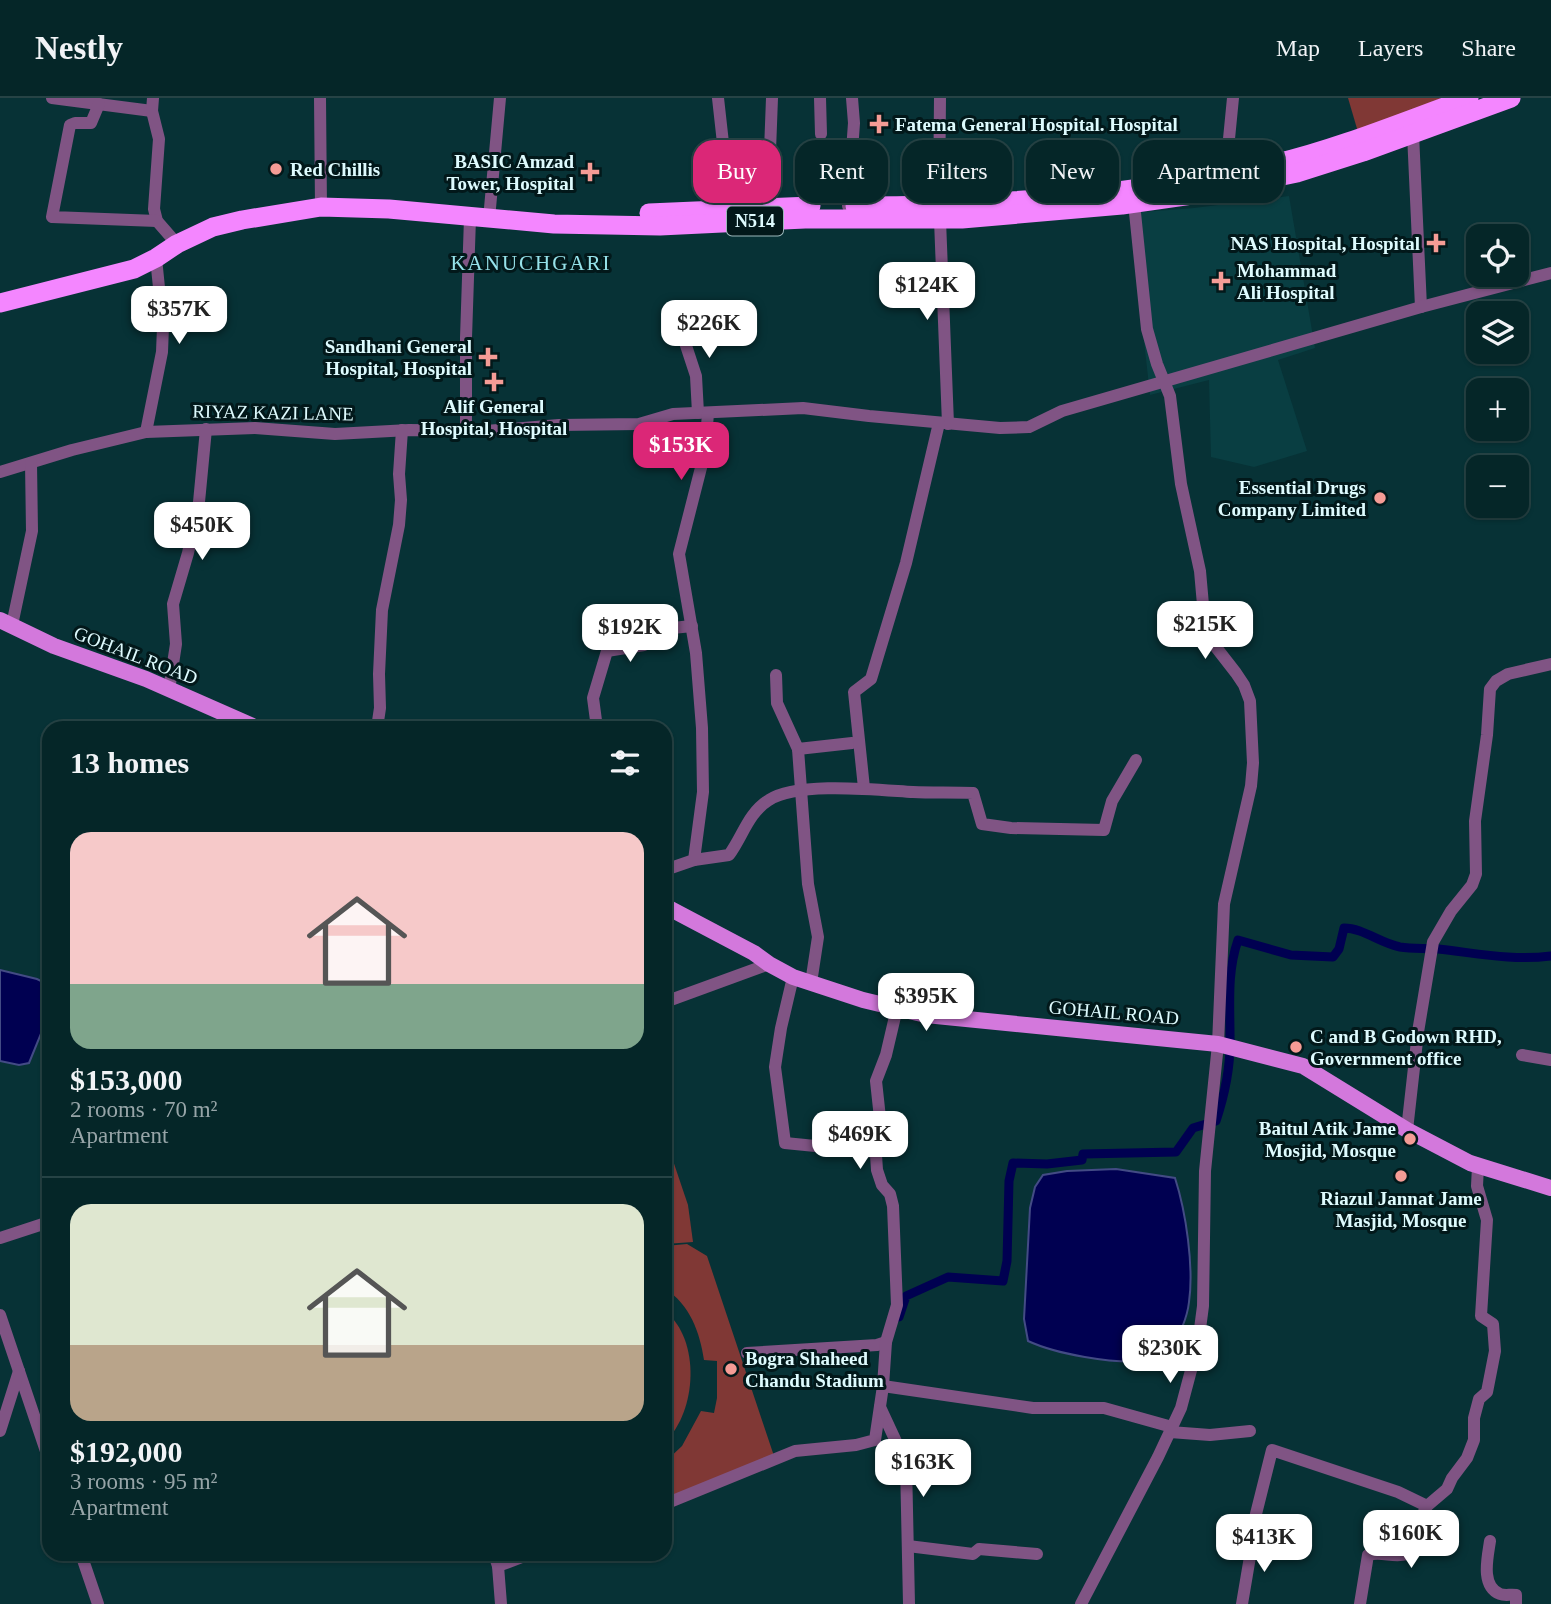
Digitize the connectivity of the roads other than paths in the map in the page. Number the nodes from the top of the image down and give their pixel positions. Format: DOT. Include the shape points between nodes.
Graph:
graph roads {
  1 [pos="52,98"];
  2 [pos="320,98"];
  3 [pos="500,98"];
  4 [pos="718,98"];
  5 [pos="772,98"];
  6 [pos="820,98"];
  7 [pos="852,98"];
  8 [pos="940,98"];
  9 [pos="1233,98"];
  10 [pos="1511,98"];
  11 [pos="1468,102"];
  12 [pos="99,104"];
  13 [pos="153,104"];
  14 [pos="821,134"];
  15 [pos="1413,134"];
  16 [pos="770,140"];
  17 [pos="1231,140"];
  18 [pos="1284,161"];
  19 [pos="1284,174"];
  20 [pos="1133,189"];
  21 [pos="321,202"];
  22 [pos="1134,203"];
  23 [pos="848,206"];
  24 [pos="727,209"];
  25 [pos="939,212"];
  26 [pos="483,214"];
  27 [pos="167,233"];
  28 [pos="156,258"];
  29 [pos="1551,273"];
  30 [pos="0,291"];
  31 [pos="0,303"];
  32 [pos="1421,307"];
  33 [pos="676,316"];
  34 [pos="1165,381"];
  35 [pos="703,413"];
  36 [pos="944,423"];
  37 [pos="206,429"];
  38 [pos="402,430"];
  39 [pos="466,430"];
  40 [pos="146,432"];
  41 [pos="31,463"];
  42 [pos="0,472"];
  43 [pos="6,622"];
  44 [pos="692,626"];
  45 [pos="1551,664"];
  46 [pos="776,675"];
  47 [pos="169,690"];
  48 [pos="241,721"];
  49 [pos="378,721"];
  50 [pos="596,721"];
  51 [pos="852,743"];
  52 [pos="798,750"];
  53 [pos="1136,760"];
  54 [pos="864,788"];
  55 [pos="802,790"];
  56 [pos="694,860"];
  57 [pos="672,868"];
  58 [pos="672,910"];
  59 [pos="769,964"];
  60 [pos="793,977"];
  61 [pos="811,983"];
  62 [pos="672,999"];
  63 [pos="897,1008"];
  64 [pos="1226,1046"];
  65 [pos="1522,1055"];
  66 [pos="1551,1060"];
  67 [pos="1407,1130"];
  68 [pos="876,1152"];
  69 [pos="1478,1166"];
  70 [pos="1551,1188"];
  71 [pos="42,1224"];
  72 [pos="0,1238"];
  73 [pos="0,1315"];
  74 [pos="886,1342"];
  75 [pos="747,1353"];
  76 [pos="19,1371"];
  77 [pos="883,1386"];
  78 [pos="880,1407"];
  79 [pos="1171,1429"];
  80 [pos="0,1431"];
  81 [pos="1250,1431"];
  82 [pos="42,1439"];
  83 [pos="672,1501"];
  84 [pos="1427,1506"];
  85 [pos="1253,1539"];
  86 [pos="1490,1541"];
  87 [pos="908,1546"];
  88 [pos="1295,1553"];
  89 [pos="1037,1554"];
  90 [pos="83,1561"];
  91 [pos="496,1561"];
  92 [pos="98,1604"];
  93 [pos="501,1604"];
  94 [pos="909,1604"];
  95 [pos="1081,1604"];
  96 [pos="1242,1604"];
  97 [pos="1360,1604"];
  98 [pos="1516,1604"];
  1 -- 12 [label="street"];
  2 -- 21 [label="street"];
  3 -- 26 [label="street"];
  4 -- 24 [label="street"];
  5 -- 16 [label="street"];
  6 -- 14 [label="street"];
  7 -- 23 [label="street"];
  8 -- 25 [label="street"];
  9 -- 17 [label="street"];
  10 -- 11 [label="highway, N514"];
  11 -- 15 [label="highway, N514"];
  11 -- 18 [label="highway, N514"];
  12 -- 13 [label="street"];
  12 -- 27 [label="street" via="91,122 70,125 52,217"];
  13 -- 27 [label="street" via="159,139 153,196"];
  15 -- 19 [label="highway, N514"];
  15 -- 32 [label="street"];
  20 -- 25 [label="highway, N514"];
  21 -- 26 [label="highway, N514"];
  21 -- 27 [label="highway, N514"];
  22 -- 25 [label="highway, N514"];
  22 -- 34 [label="street" via="1147,329"];
  23 -- 24 [label="highway, N514"];
  23 -- 25 [label="highway, N514"];
  24 -- 26 [label="highway, N514"];
  25 -- 26 [label="highway, N514" via="660,226 574,225"];
  25 -- 36 [label="street"];
  26 -- 39 [label="street" via="466,338"];
  27 -- 28 [label="highway, N514"];
  27 -- 30 [label="highway, N514" via="118,264"];
  28 -- 31 [label="highway, N514" via="110,276"];
  28 -- 40 [label="street" via="162,352"];
  29 -- 32 [label="street, RIYAZ KAZI LANE"];
  32 -- 34 [label="street, RIYAZ KAZI LANE"];
  33 -- 35 [label="street"];
  34 -- 36 [label="street, RIYAZ KAZI LANE" via="1062,411 1029,427"];
  34 -- 64 [label="street" via="1204,616 1215,646 1244,685 1250,701 1251,786 1224,904"];
  35 -- 36 [label="street, RIYAZ KAZI LANE" via="803,408"];
  35 -- 39 [label="street, RIYAZ KAZI LANE" via="673,414 639,424"];
  35 -- 44 [label="street" via="705,452 679,554"];
  36 -- 54 [label="street" via="871,678 854,692"];
  37 -- 38 [label="street, RIYAZ KAZI LANE" via="335,434"];
  37 -- 40 [label="street, RIYAZ KAZI LANE"];
  37 -- 47 [label="street" via="200,502 173,604 176,644"];
  38 -- 39 [label="street, RIYAZ KAZI LANE"];
  38 -- 49 [label="street" via="399,525 382,610"];
  40 -- 41 [label="street, RIYAZ KAZI LANE"];
  41 -- 42 [label="street, RIYAZ KAZI LANE"];
  41 -- 43 [label="street" via="32,531"];
  43 -- 47 [label="main road, GOHAIL ROAD" via="54,646"];
  44 -- 50 [label="street" via="653,630 644,645 607,651 593,698"];
  44 -- 56 [label="street" via="704,761"];
  45 -- 67 [label="street" via="1508,674 1490,689 1475,821 1476,874 1432,949"];
  46 -- 52 [label="street" via="777,702"];
  47 -- 48 [label="main road, GOHAIL ROAD"];
  51 -- 52 [label="street"];
  52 -- 55 [label="street"];
  53 -- 54 [label="street" via="1112,801 1104,830 982,824 973,793"];
  54 -- 55 [label="street"];
  55 -- 56 [label="street" via="771,798 750,817 729,856"];
  55 -- 61 [label="street" via="808,884 818,937"];
  56 -- 57 [label="street"];
  58 -- 59 [label="main road, GOHAIL ROAD"];
  59 -- 60 [label="main road, GOHAIL ROAD"];
  59 -- 62 [label="street"];
  60 -- 61 [label="main road, GOHAIL ROAD"];
  60 -- 68 [label="street" via="775,1067 785,1143"];
  61 -- 63 [label="main road, GOHAIL ROAD"];
  63 -- 64 [label="main road, GOHAIL ROAD" via="968,1020"];
  63 -- 68 [label="street" via="876,1081 880,1118"];
  64 -- 67 [label="main road, GOHAIL ROAD" via="1303,1066"];
  64 -- 79 [label="street" via="1206,1152 1198,1344"];
  65 -- 66 [label="street"];
  67 -- 69 [label="main road, GOHAIL ROAD"];
  68 -- 74 [label="street" via="877,1170 890,1194 895,1250 897,1306"];
  69 -- 70 [label="main road, GOHAIL ROAD"];
  69 -- 84 [label="street" via="1476,1186 1487,1220 1481,1316 1493,1324 1495,1351 1467,1458 1447,1489"];
  71 -- 72 [label="street"];
  73 -- 76 [label="street"];
  74 -- 75 [label="street"];
  74 -- 77 [label="street"];
  76 -- 80 [label="street"];
  76 -- 82 [label="street"];
  77 -- 78 [label="street"];
  77 -- 79 [label="street" via="1033,1408 1104,1408"];
  78 -- 83 [label="street" via="875,1440 795,1451"];
  78 -- 87 [label="street" via="906,1463"];
  79 -- 81 [label="street" via="1210,1435"];
  79 -- 95 [label="street"];
  84 -- 85 [label="street" via="1272,1450"];
  84 -- 97 [label="street" via="1407,1554 1368,1555"];
  85 -- 88 [label="street"];
  85 -- 96 [label="street"];
  86 -- 98 [label="street" via="1489,1584 1502,1595 1517,1595"];
  87 -- 89 [label="street" via="973,1554 979,1549"];
  87 -- 94 [label="street"];
  90 -- 92 [label="street"];
  91 -- 93 [label="street"];
}
